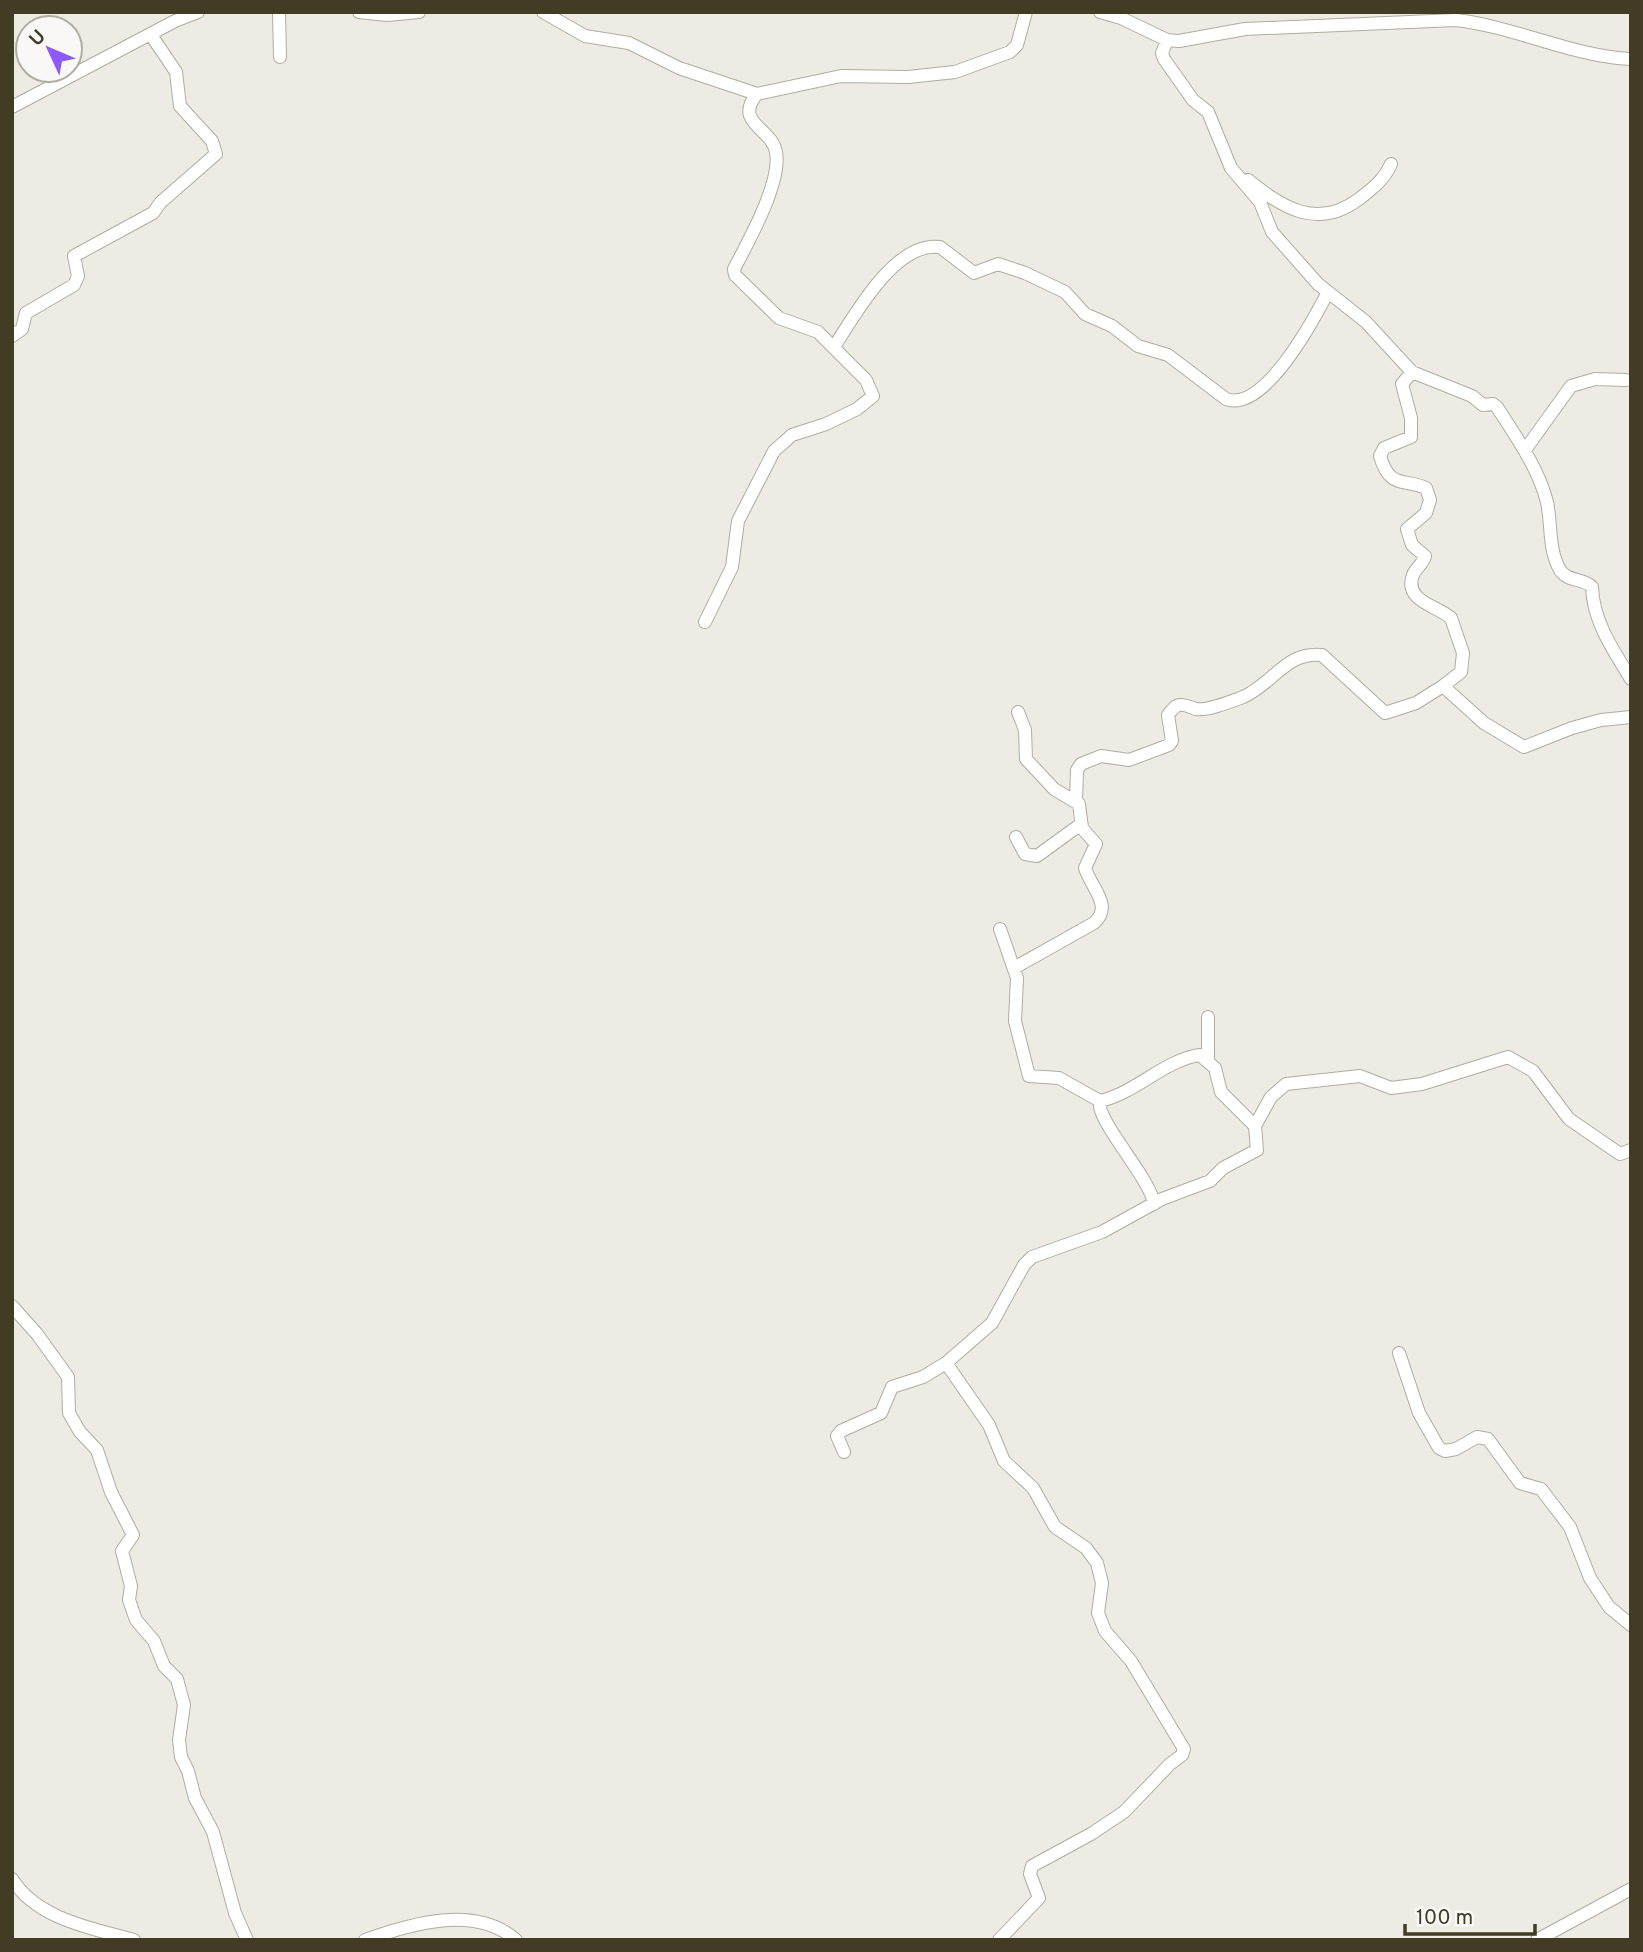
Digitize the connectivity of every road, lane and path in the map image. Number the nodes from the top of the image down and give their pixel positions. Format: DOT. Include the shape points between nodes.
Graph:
graph roads {
  1 [pos="198,12"];
  2 [pos="279,12"];
  3 [pos="359,12"];
  4 [pos="419,12"];
  5 [pos="542,12"];
  6 [pos="1100,12"];
  7 [pos="1025,15"];
  8 [pos="1428,16"];
  9 [pos="151,35"];
  10 [pos="1167,40"];
  11 [pos="280,57"];
  12 [pos="1631,59"];
  13 [pos="758,94"];
  14 [pos="12,107"];
  15 [pos="1229,164"];
  16 [pos="1391,164"];
  17 [pos="1328,292"];
  18 [pos="12,336"];
  19 [pos="834,347"];
  20 [pos="1408,376"];
  21 [pos="1626,380"];
  22 [pos="1525,450"];
  23 [pos="705,622"];
  24 [pos="1631,679"];
  25 [pos="1443,686"];
  26 [pos="1018,712"];
  27 [pos="1631,717"];
  28 [pos="1076,801"];
  29 [pos="1081,824"];
  30 [pos="1016,837"];
  31 [pos="1000,929"];
  32 [pos="1014,968"];
  33 [pos="1208,1017"];
  34 [pos="1208,1059"];
  35 [pos="1100,1101"];
  36 [pos="1255,1126"];
  37 [pos="1631,1150"];
  38 [pos="1154,1204"];
  39 [pos="12,1306"];
  40 [pos="1399,1353"];
  41 [pos="946,1363"];
  42 [pos="844,1452"];
  43 [pos="1631,1625"];
  44 [pos="12,1879"];
  45 [pos="1631,1889"];
  46 [pos="134,1940"];
  47 [pos="247,1940"];
  48 [pos="365,1940"];
  49 [pos="516,1940"];
  50 [pos="999,1940"];
  51 [pos="1537,1940"];
  1 -- 9 [label="street"];
  2 -- 11 [label="street"];
  3 -- 4 [label="street"];
  5 -- 13 [label="street" via="585,36 629,43 679,68"];
  6 -- 10 [label="street"];
  7 -- 13 [label="street" via="1017,45 1010,52 954,72 841,76"];
  8 -- 10 [label="street" via="1345,27 1245,29"];
  8 -- 12 [label="street" via="1482,23 1584,53"];
  9 -- 14 [label="street"];
  9 -- 18 [label="street" via="176,72 180,106 212,141 216,154 153,213 74,256 78,276 74,285 26,313 22,329"];
  10 -- 15 [label="street" via="1164,59 1193,100 1208,111"];
  13 -- 19 [label="street" via="749,105 750,113 774,145 777,165 759,220 734,272 768,311 818,332"];
  15 -- 16 [label="street" via="1285,207 1311,215 1349,207 1381,181"];
  15 -- 17 [label="street" via="1260,202 1272,232"];
  17 -- 19 [label="street" via="1277,373 1245,399 1230,401 1168,355 1138,346 1086,314 1065,292 999,264 974,273 944,248 934,246 911,253 870,291"];
  17 -- 20 [label="street" via="1366,322"];
  19 -- 23 [label="street" via="866,380 873,396 826,424 792,435 774,451 738,521 732,567"];
  20 -- 22 [label="street" via="1472,396 1483,405 1495,405"];
  20 -- 25 [label="street" via="1412,435 1384,448 1380,456 1392,476 1407,486 1426,488 1430,499 1426,513 1407,529 1412,545 1425,556 1412,576 1412,588 1422,602 1451,618 1463,653 1461,672"];
  21 -- 22 [label="street" via="1595,379 1571,386"];
  22 -- 24 [label="street" via="1547,502 1550,547 1560,569 1592,587 1591,598 1603,630"];
  25 -- 27 [label="street" via="1484,723 1524,747 1572,728"];
  25 -- 28 [label="street" via="1416,703 1385,713 1322,655 1296,658 1247,695 1203,709 1175,707 1168,715 1169,745 1129,760 1101,756 1081,764"];
  26 -- 28 [label="street" via="1025,730 1026,759 1054,789"];
  28 -- 29 [label="street"];
  29 -- 30 [label="street" via="1037,856 1025,854"];
  29 -- 32 [label="street" via="1096,844 1085,868 1100,896 1099,917"];
  31 -- 32 [label="street"];
  32 -- 35 [label="street" via="1014,1021 1028,1074 1059,1078"];
  33 -- 34 [label="street"];
  34 -- 35 [label="street" via="1196,1055 1129,1091"];
  34 -- 36 [label="street" via="1222,1092"];
  35 -- 38 [label="street" via="1101,1114 1141,1175"];
  36 -- 37 [label="street" via="1271,1097 1286,1084 1360,1076 1391,1088 1422,1084 1508,1057 1533,1071 1569,1119 1620,1154"];
  36 -- 38 [label="street" via="1257,1150 1223,1168 1210,1181"];
  38 -- 41 [label="street" via="1102,1232 1032,1257 992,1323"];
  39 -- 47 [label="street" via="68,1377 69,1413 95,1446 133,1535 122,1551 131,1586 129,1600 136,1620 177,1679 184,1705 181,1757 213,1832"];
  40 -- 43 [label="street" via="1419,1413 1439,1448 1456,1449 1477,1437 1488,1439 1520,1483 1539,1488 1570,1527 1590,1578 1609,1607"];
  41 -- 42 [label="street" via="892,1387 881,1413 841,1430 838,1436"];
  41 -- 50 [label="street" via="989,1425 1004,1461 1033,1488 1055,1527 1086,1548 1097,1563 1102,1583 1098,1613 1105,1632 1131,1661 1184,1749 1124,1812 1032,1866 1030,1874 1039,1898"];
  44 -- 46 [label="street" via="32,1903 79,1925"];
  45 -- 51 [label="street"];
  48 -- 49 [label="street" via="404,1925 450,1921 488,1924"];
}
